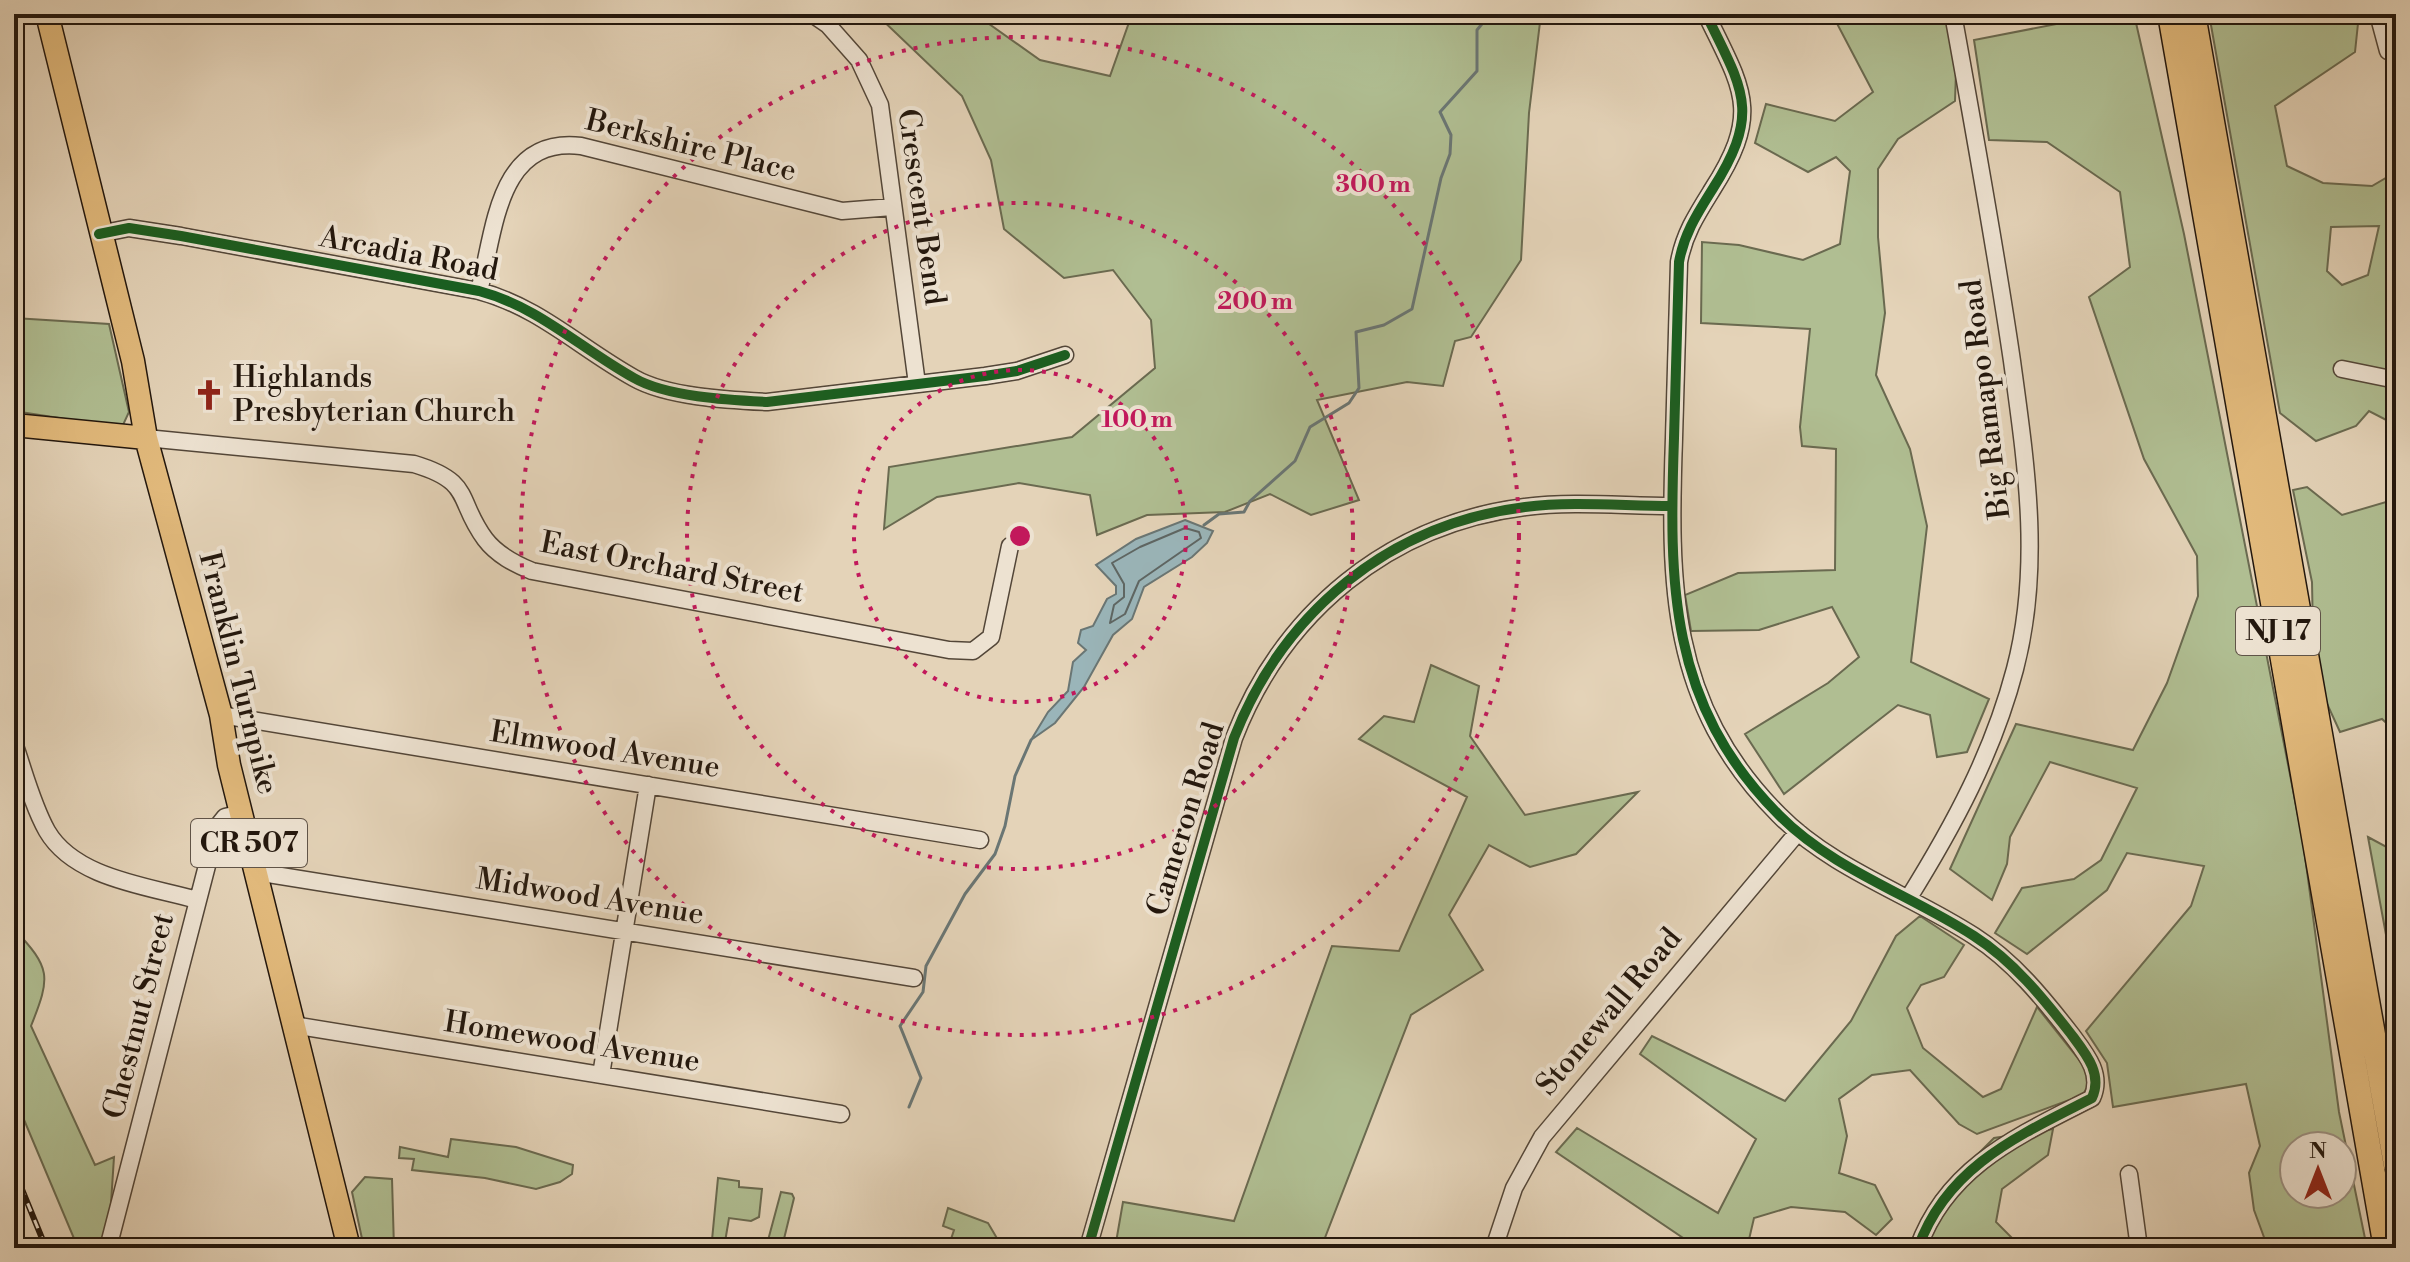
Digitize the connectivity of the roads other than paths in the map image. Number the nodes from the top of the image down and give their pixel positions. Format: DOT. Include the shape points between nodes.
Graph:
graph roads {
  1 [pos="47,14"];
  2 [pos="812,14"];
  3 [pos="1706,14"];
  4 [pos="1953,14"];
  5 [pos="2154,14"];
  6 [pos="2170,14"];
  7 [pos="2193,14"];
  8 [pos="2378,14"];
  9 [pos="2388,51"];
  10 [pos="2202,197"];
  11 [pos="892,207"];
  12 [pos="99,234"];
  13 [pos="479,291"];
  14 [pos="1065,355"];
  15 [pos="2342,369"];
  16 [pos="2396,380"];
  17 [pos="917,384"];
  18 [pos="14,425"];
  19 [pos="146,438"];
  20 [pos="1671,506"];
  21 [pos="1010,546"];
  22 [pos="221,715"];
  23 [pos="14,743"];
  24 [pos="648,785"];
  25 [pos="242,813"];
  26 [pos="1798,832"];
  27 [pos="980,840"];
  28 [pos="256,872"];
  29 [pos="1908,899"];
  30 [pos="197,900"];
  31 [pos="624,931"];
  32 [pos="914,978"];
  33 [pos="293,1025"];
  34 [pos="601,1075"];
  35 [pos="841,1114"];
  36 [pos="2396,1165"];
  37 [pos="2129,1174"];
  38 [pos="108,1248"];
  39 [pos="349,1248"];
  40 [pos="1088,1248"];
  41 [pos="1494,1248"];
  42 [pos="1918,1248"];
  43 [pos="2139,1248"];
  44 [pos="2386,1248"];
  1 -- 12 [label="main road, CR 507"];
  2 -- 11 [label="street, Crescent Bend" via="845,43 871,79 885,128"];
  3 -- 20 [label="street" via="1738,80 1743,126 1732,159 1682,246"];
  4 -- 29 [label="street, Big Ramapo Road" via="2026,453 2030,558 2016,667 1986,760"];
  5 -- 10 [label="highway"];
  6 -- 10 [label="highway, NJ 17"];
  7 -- 36 [label="highway, NJ 17"];
  8 -- 9 [label="street"];
  10 -- 44 [label="highway, NJ 17"];
  11 -- 13 [label="street, Berkshire Place" via="842,211 581,146 555,146 528,156 510,176"];
  11 -- 17 [label="street, Crescent Bend"];
  12 -- 13 [label="street, Arcadia Road" via="119,228 142,230"];
  12 -- 19 [label="main road, CR 507" via="133,361"];
  13 -- 17 [label="street, Arcadia Road" via="537,313 635,379 655,386 767,402"];
  14 -- 17 [label="street, Arcadia Road" via="1017,371"];
  15 -- 16 [label="street"];
  18 -- 19 [label="main road"];
  19 -- 21 [label="street, East Orchard Street" via="414,464 449,479 463,492 493,548 532,571 949,650 973,651 991,637"];
  19 -- 22 [label="main road, Franklin Turnpike / CR 507"];
  20 -- 26 [label="street" via="1674,600 1700,693 1746,777"];
  20 -- 40 [label="street, Cameron Road" via="1541,506 1463,520 1410,541 1355,573 1291,634 1261,678 1234,738"];
  22 -- 24 [label="street, Elmwood Avenue"];
  22 -- 25 [label="main road, Franklin Turnpike / CR 507"];
  23 -- 30 [label="street" via="47,831 66,854 92,869"];
  24 -- 27 [label="street, Elmwood Avenue"];
  24 -- 31 [label="street"];
  25 -- 28 [label="main road, Franklin Turnpike / CR 507"];
  25 -- 30 [label="street, Chestnut Street" via="225,817 217,827"];
  26 -- 29 [label="street"];
  26 -- 41 [label="street, Stonewall Road" via="1550,1125 1514,1188"];
  28 -- 31 [label="street, Midwood Avenue"];
  28 -- 33 [label="main road, Franklin Turnpike / CR 507"];
  29 -- 42 [label="street" via="1974,936 2030,984 2080,1046 2098,1086 2092,1098 2017,1135 1977,1162 1942,1201"];
  30 -- 38 [label="street, Chestnut Street"];
  31 -- 32 [label="street, Midwood Avenue"];
  31 -- 34 [label="street"];
  33 -- 34 [label="street, Homewood Avenue"];
  33 -- 39 [label="main road, Franklin Turnpike / CR 507"];
  34 -- 35 [label="street, Homewood Avenue"];
  37 -- 43 [label="street"];
}
